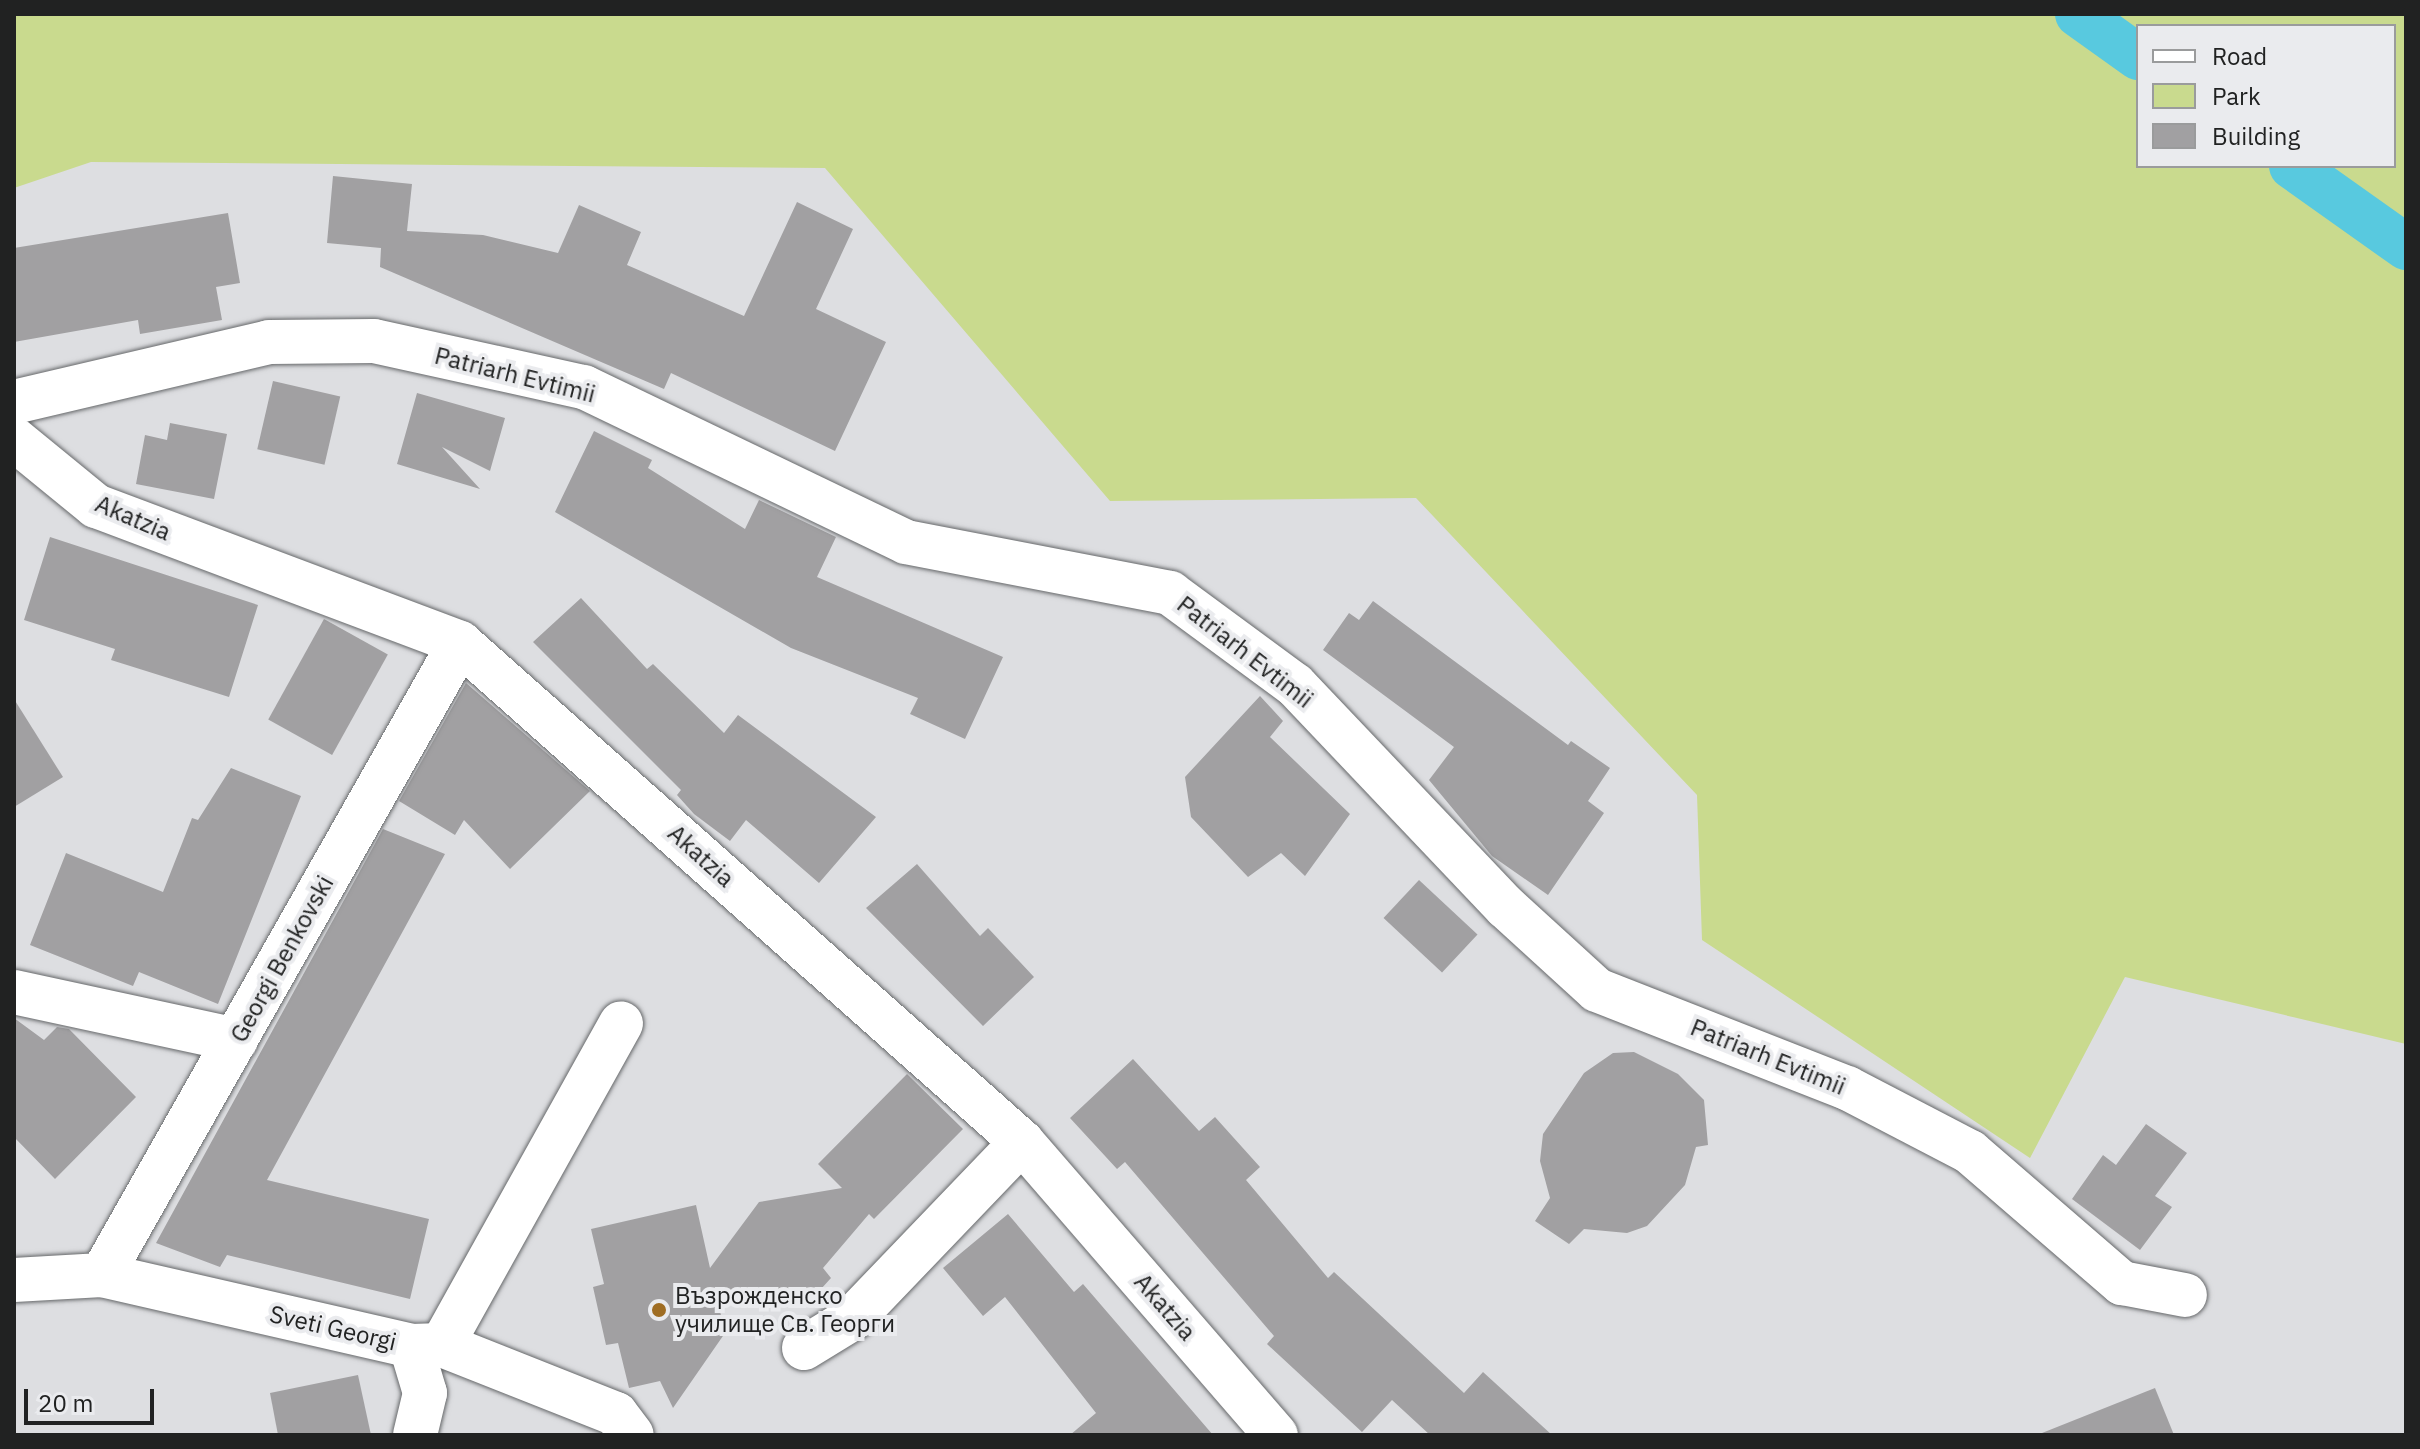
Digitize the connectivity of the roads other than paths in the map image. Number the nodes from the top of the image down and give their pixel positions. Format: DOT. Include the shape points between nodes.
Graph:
graph roads {
  1 [pos="14,402"];
  2 [pos="14,439"];
  3 [pos="460,643"];
  4 [pos="14,992"];
  5 [pos="621,1024"];
  6 [pos="236,1040"];
  7 [pos="1022,1142"];
  8 [pos="102,1275"];
  9 [pos="14,1280"];
  10 [pos="2185,1295"];
  11 [pos="426,1345"];
  12 [pos="804,1348"];
  13 [pos="415,1435"];
  14 [pos="632,1435"];
  15 [pos="1276,1435"];
  1 -- 10 [label="street, Patriarh Evtimii" via="269,342 374,341 584,387 906,542 1170,593 1295,685 1506,907 1597,990 1847,1088 1970,1152 2122,1283"];
  2 -- 3 [label="street, Akatzia" via="96,506"];
  3 -- 6 [label="street, Georgi Benkovski"];
  3 -- 7 [label="street, Akatzia"];
  4 -- 6 [label="street"];
  5 -- 11 [label="street"];
  6 -- 8 [label="street, Georgi Benkovski"];
  7 -- 12 [label="street" via="853,1318"];
  7 -- 15 [label="street, Akatzia"];
  8 -- 9 [label="street, Sveti Georgi"];
  8 -- 11 [label="street, Sveti Georgi"];
  11 -- 13 [label="street" via="425,1393"];
  11 -- 14 [label="street, Sveti Georgi" via="616,1414"];
}
